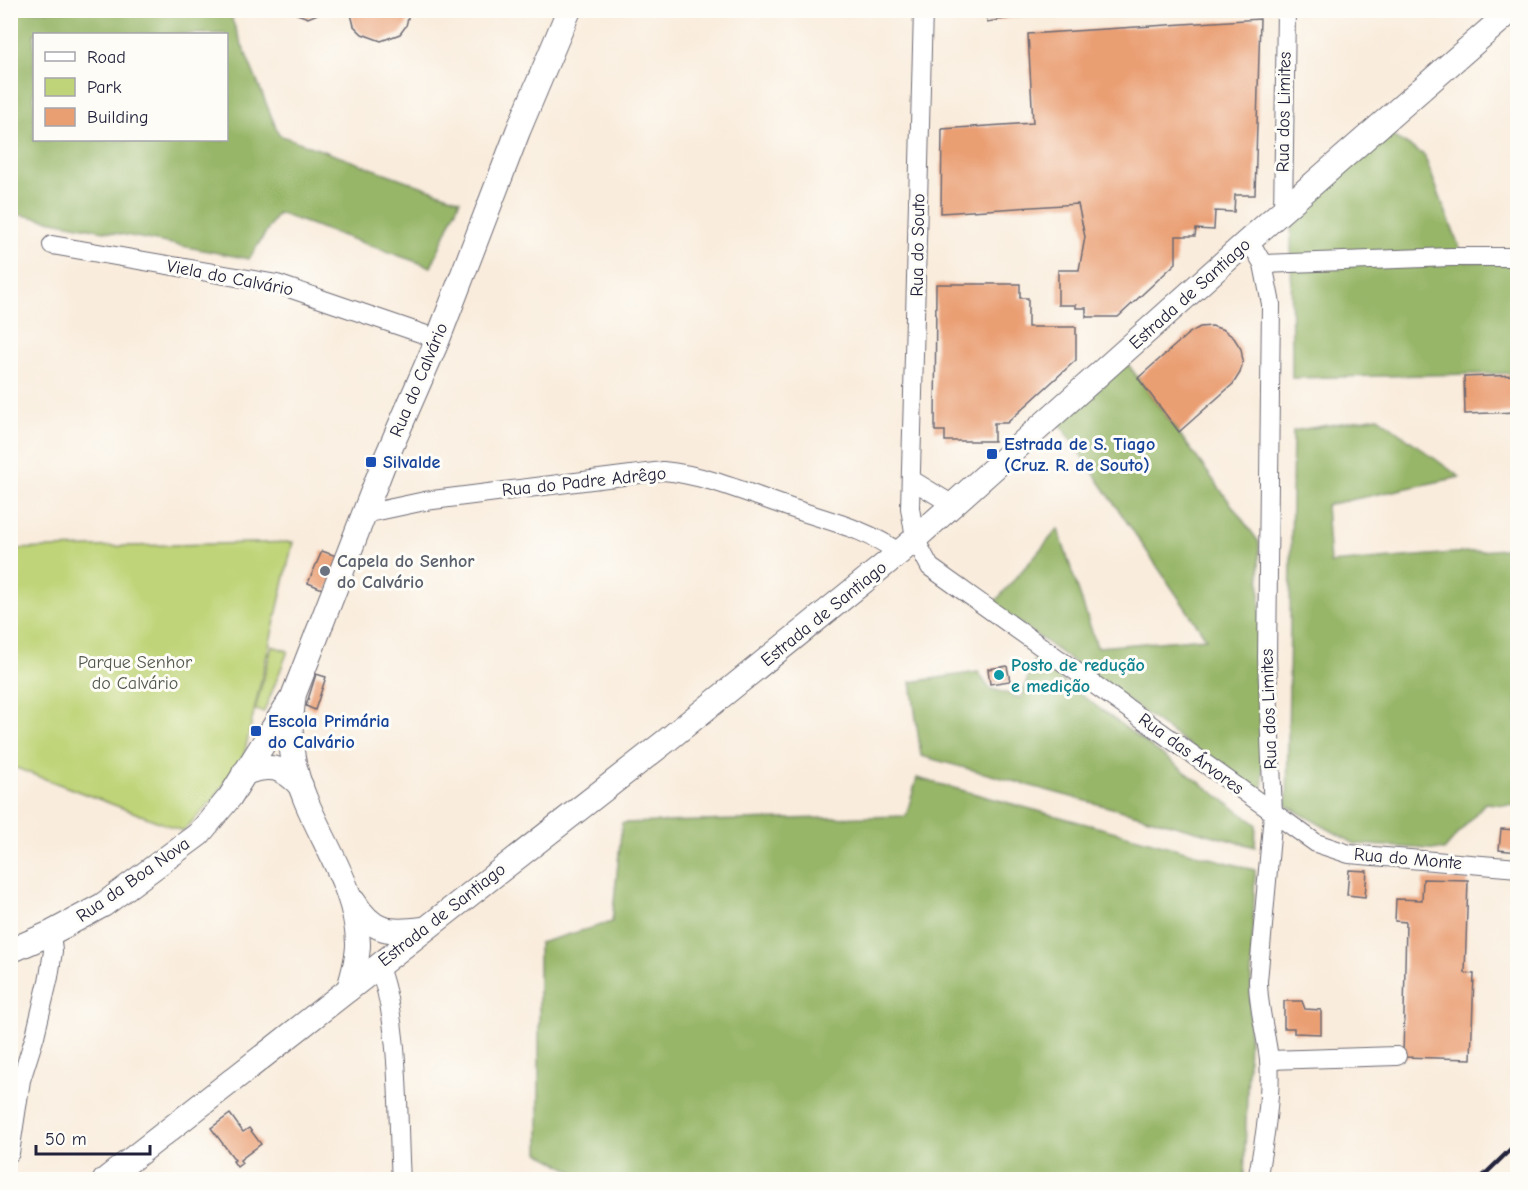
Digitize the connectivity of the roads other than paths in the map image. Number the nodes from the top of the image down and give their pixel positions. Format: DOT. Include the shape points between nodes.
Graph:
graph roads {
  1 [pos="569,10"];
  2 [pos="923,10"];
  3 [pos="1286,10"];
  4 [pos="1512,10"];
  5 [pos="1283,213"];
  6 [pos="1249,240"];
  7 [pos="52,245"];
  8 [pos="1518,258"];
  9 [pos="1263,264"];
  10 [pos="438,339"];
  11 [pos="912,480"];
  12 [pos="953,505"];
  13 [pos="364,514"];
  14 [pos="907,546"];
  15 [pos="294,694"];
  16 [pos="244,773"];
  17 [pos="301,786"];
  18 [pos="1273,814"];
  19 [pos="1518,868"];
  20 [pos="367,927"];
  21 [pos="423,930"];
  22 [pos="51,933"];
  23 [pos="10,951"];
  24 [pos="378,965"];
  25 [pos="349,988"];
  26 [pos="1397,1056"];
  27 [pos="1269,1060"];
  28 [pos="10,1153"];
  29 [pos="105,1179"];
  30 [pos="401,1179"];
  31 [pos="1257,1179"];
  1 -- 10 [label="main road, Rua do Calvário"];
  2 -- 11 [label="street, Rua do Souto"];
  3 -- 5 [label="street, Rua dos Limites"];
  4 -- 5 [label="main road, Estrada de Santiago"];
  5 -- 6 [label="main road, Estrada de Santiago"];
  6 -- 9 [label="street, Rua dos Limites"];
  6 -- 12 [label="main road, Estrada de Santiago"];
  7 -- 10 [label="street, Viela do Calvário" via="277,284"];
  8 -- 9 [label="street" via="1451,256"];
  9 -- 18 [label="street, Rua dos Limites" via="1271,304 1267,658"];
  10 -- 13 [label="main road, Rua do Calvário"];
  11 -- 12 [label="street"];
  11 -- 14 [label="street, Rua do Souto"];
  12 -- 14 [label="main road, Estrada de Santiago"];
  13 -- 14 [label="street, Rua do Padre Adrêgo" via="424,501 663,471 689,474"];
  13 -- 15 [label="main road, Rua do Calvário"];
  14 -- 18 [label="street, Rua das Árvores" via="930,567"];
  14 -- 21 [label="main road, Estrada de Santiago"];
  15 -- 16 [label="main road, Rua da Boa Nova"];
  15 -- 17 [label="main road, Rua do Calvário" via="290,730"];
  16 -- 17 [label="main road" via="276,768"];
  16 -- 22 [label="main road, Rua da Boa Nova" via="199,834 103,905"];
  17 -- 20 [label="main road, Rua do Calvário" via="345,889"];
  18 -- 19 [label="street, Rua do Monte" via="1316,843 1349,854"];
  18 -- 27 [label="street, Rua dos Limites" via="1257,981"];
  20 -- 21 [label="main road" via="396,932"];
  20 -- 24 [label="main road" via="384,943"];
  20 -- 25 [label="main road" via="358,946"];
  21 -- 24 [label="main road, Estrada de Santiago"];
  22 -- 23 [label="main road, Rua da Boa Nova"];
  22 -- 28 [label="street" via="49,977 21,1080"];
  24 -- 25 [label="main road, Estrada de Santiago"];
  24 -- 30 [label="street" via="386,982 392,1024"];
  25 -- 29 [label="main road, Estrada de Santiago"];
  26 -- 27 [label="street"];
  27 -- 31 [label="street, Rua dos Limites" via="1265,1141"];
}
